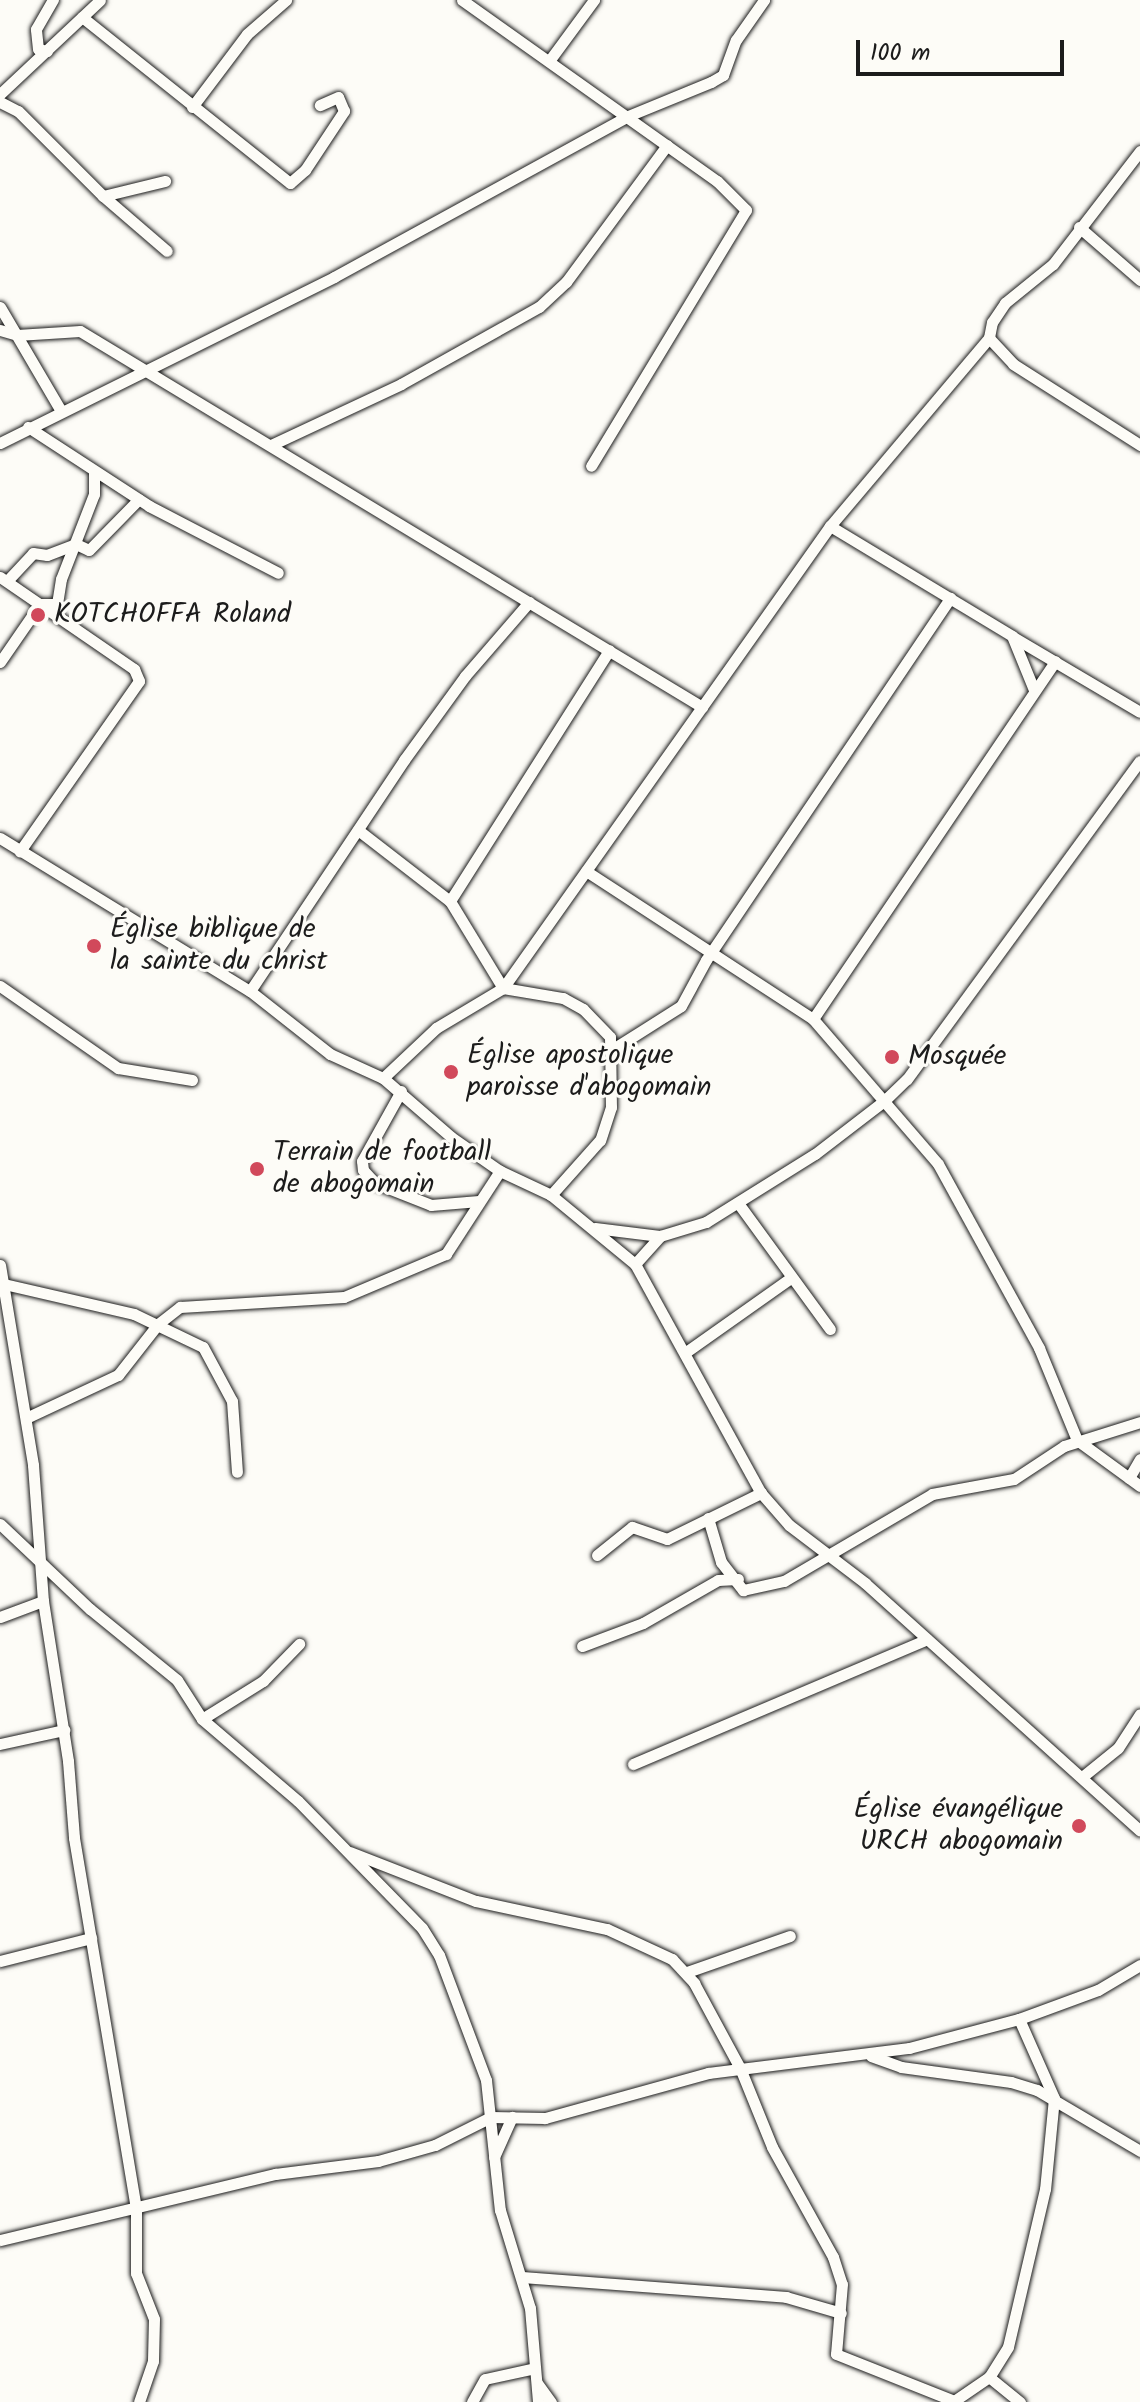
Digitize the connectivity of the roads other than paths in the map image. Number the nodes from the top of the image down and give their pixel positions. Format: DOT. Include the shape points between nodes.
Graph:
graph roads {
  1 [pos="53,0"];
  2 [pos="100,0"];
  3 [pos="286,0"];
  4 [pos="462,0"];
  5 [pos="594,0"];
  6 [pos="764,0"];
  7 [pos="82,17"];
  8 [pos="47,51"];
  9 [pos="549,61"];
  10 [pos="0,94"];
  11 [pos="0,102"];
  12 [pos="320,105"];
  13 [pos="192,107"];
  14 [pos="628,116"];
  15 [pos="667,145"];
  16 [pos="1140,151"];
  17 [pos="165,181"];
  18 [pos="103,196"];
  19 [pos="1079,227"];
  20 [pos="167,251"];
  21 [pos="1140,280"];
  22 [pos="0,307"];
  23 [pos="0,330"];
  24 [pos="17,335"];
  25 [pos="989,338"];
  26 [pos="141,372"];
  27 [pos="61,411"];
  28 [pos="28,427"];
  29 [pos="0,443"];
  30 [pos="271,445"];
  31 [pos="1140,445"];
  32 [pos="591,466"];
  33 [pos="94,471"];
  34 [pos="139,499"];
  35 [pos="830,526"];
  36 [pos="76,544"];
  37 [pos="278,573"];
  38 [pos="3,579"];
  39 [pos="950,598"];
  40 [pos="529,602"];
  41 [pos="40,604"];
  42 [pos="1012,636"];
  43 [pos="609,650"];
  44 [pos="1055,661"];
  45 [pos="0,662"];
  46 [pos="1034,690"];
  47 [pos="702,707"];
  48 [pos="1140,712"];
  49 [pos="1140,761"];
  50 [pos="358,830"];
  51 [pos="0,838"];
  52 [pos="20,851"];
  53 [pos="586,871"];
  54 [pos="450,901"];
  55 [pos="709,955"];
  56 [pos="0,986"];
  57 [pos="503,988"];
  58 [pos="250,991"];
  59 [pos="813,1019"];
  60 [pos="613,1049"];
  61 [pos="383,1078"];
  62 [pos="192,1080"];
  63 [pos="401,1091"];
  64 [pos="885,1100"];
  65 [pos="500,1171"];
  66 [pos="551,1195"];
  67 [pos="479,1201"];
  68 [pos="738,1203"];
  69 [pos="593,1227"];
  70 [pos="660,1236"];
  71 [pos="635,1264"];
  72 [pos="0,1265"];
  73 [pos="789,1279"];
  74 [pos="4,1284"];
  75 [pos="158,1324"];
  76 [pos="830,1329"];
  77 [pos="686,1352"];
  78 [pos="26,1418"];
  79 [pos="1140,1422"];
  80 [pos="1077,1440"];
  81 [pos="1140,1459"];
  82 [pos="237,1472"];
  83 [pos="1129,1478"];
  84 [pos="1140,1486"];
  85 [pos="761,1493"];
  86 [pos="708,1518"];
  87 [pos="0,1524"];
  88 [pos="597,1555"];
  89 [pos="828,1556"];
  90 [pos="43,1561"];
  91 [pos="738,1579"];
  92 [pos="43,1601"];
  93 [pos="0,1617"];
  94 [pos="927,1639"];
  95 [pos="299,1644"];
  96 [pos="582,1646"];
  97 [pos="1140,1714"];
  98 [pos="202,1719"];
  99 [pos="64,1730"];
  100 [pos="0,1744"];
  101 [pos="633,1764"];
  102 [pos="1082,1777"];
  103 [pos="1140,1831"];
  104 [pos="346,1850"];
  105 [pos="790,1936"];
  106 [pos="91,1938"];
  107 [pos="0,1961"];
  108 [pos="1140,1965"];
  109 [pos="687,1972"];
  110 [pos="1019,2019"];
  111 [pos="866,2055"];
  112 [pos="740,2068"];
  113 [pos="1054,2098"];
  114 [pos="491,2117"];
  115 [pos="512,2117"];
  116 [pos="1140,2151"];
  117 [pos="494,2157"];
  118 [pos="136,2207"];
  119 [pos="0,2240"];
  120 [pos="522,2277"];
  121 [pos="841,2313"];
  122 [pos="535,2368"];
  123 [pos="989,2377"];
  124 [pos="536,2383"];
  125 [pos="139,2402"];
  126 [pos="472,2402"];
  127 [pos="538,2402"];
  128 [pos="551,2402"];
  129 [pos="1020,2402"];
  1 -- 8 [label="street" via="36,29 38,49"];
  2 -- 7 [label="street"];
  3 -- 13 [label="street" via="247,34"];
  4 -- 9 [label="street"];
  5 -- 9 [label="street"];
  6 -- 14 [label="street" via="736,40 723,75"];
  7 -- 8 [label="street"];
  7 -- 13 [label="street"];
  8 -- 10 [label="street"];
  9 -- 14 [label="street"];
  11 -- 18 [label="street" via="27,118"];
  12 -- 13 [label="street" via="338,97 344,111 305,170 290,183"];
  14 -- 15 [label="street"];
  14 -- 26 [label="street" via="334,277"];
  15 -- 30 [label="street" via="566,282 539,307 401,384"];
  15 -- 32 [label="street" via="741,200 746,210"];
  16 -- 19 [label="street"];
  17 -- 18 [label="street"];
  18 -- 20 [label="street"];
  19 -- 21 [label="street"];
  19 -- 25 [label="street" via="1053,264 1005,303"];
  22 -- 24 [label="street"];
  23 -- 24 [label="street"];
  24 -- 26 [label="street" via="80,331"];
  24 -- 27 [label="street"];
  25 -- 31 [label="street" via="1013,364"];
  25 -- 35 [label="street"];
  26 -- 27 [label="street"];
  26 -- 30 [label="street"];
  27 -- 28 [label="street"];
  28 -- 29 [label="street"];
  28 -- 33 [label="street"];
  30 -- 40 [label="street"];
  33 -- 34 [label="street"];
  33 -- 36 [label="street" via="94,494"];
  34 -- 36 [label="street" via="89,550"];
  34 -- 37 [label="street"];
  35 -- 39 [label="street"];
  35 -- 47 [label="street"];
  36 -- 38 [label="street" via="47,555 33,553"];
  36 -- 41 [label="street" via="57,604"];
  38 -- 41 [label="street"];
  39 -- 42 [label="street"];
  39 -- 55 [label="street"];
  40 -- 43 [label="street"];
  40 -- 50 [label="street" via="465,676"];
  41 -- 45 [label="street"];
  41 -- 52 [label="street" via="134,669 139,681"];
  42 -- 44 [label="street"];
  42 -- 46 [label="street"];
  43 -- 47 [label="street"];
  43 -- 54 [label="street"];
  44 -- 46 [label="street"];
  44 -- 48 [label="street"];
  46 -- 59 [label="street"];
  47 -- 53 [label="street"];
  49 -- 64 [label="street" via="907,1079"];
  50 -- 54 [label="street"];
  50 -- 58 [label="street"];
  51 -- 52 [label="street"];
  52 -- 58 [label="street"];
  53 -- 55 [label="street"];
  53 -- 57 [label="street"];
  54 -- 57 [label="street"];
  55 -- 59 [label="street"];
  55 -- 60 [label="street" via="681,1006"];
  56 -- 62 [label="street" via="118,1068"];
  57 -- 60 [label="street" via="563,998 605,1028"];
  57 -- 61 [label="street" via="436,1028"];
  58 -- 61 [label="street" via="330,1054"];
  59 -- 64 [label="street"];
  60 -- 66 [label="street" via="606,1127"];
  61 -- 63 [label="street"];
  63 -- 65 [label="street" via="451,1137"];
  63 -- 67 [label="street" via="362,1161 363,1170 375,1183 431,1205"];
  64 -- 68 [label="street" via="815,1154"];
  64 -- 80 [label="street" via="938,1164 1039,1348"];
  65 -- 66 [label="street"];
  65 -- 67 [label="street"];
  66 -- 69 [label="street"];
  67 -- 75 [label="street" via="446,1254 344,1297 206,1303 180,1307"];
  68 -- 70 [label="street" via="706,1222"];
  68 -- 73 [label="street"];
  69 -- 70 [label="street"];
  69 -- 71 [label="street"];
  70 -- 71 [label="street"];
  71 -- 77 [label="street"];
  72 -- 74 [label="street"];
  73 -- 76 [label="street"];
  73 -- 77 [label="street"];
  74 -- 75 [label="street" via="113,1308"];
  74 -- 78 [label="street"];
  75 -- 78 [label="street" via="118,1375"];
  75 -- 82 [label="street" via="203,1347 227,1386"];
  77 -- 85 [label="street"];
  78 -- 90 [label="street"];
  79 -- 80 [label="street"];
  80 -- 83 [label="street"];
  80 -- 89 [label="street" via="1014,1479 932,1494"];
  81 -- 83 [label="street"];
  83 -- 84 [label="street"];
  85 -- 86 [label="street"];
  85 -- 89 [label="street" via="789,1525"];
  86 -- 88 [label="street" via="667,1539 632,1527"];
  86 -- 91 [label="street" via="721,1562"];
  87 -- 90 [label="street"];
  89 -- 91 [label="street" via="784,1581 743,1590"];
  89 -- 94 [label="street"];
  90 -- 92 [label="street"];
  90 -- 98 [label="street" via="90,1609 177,1680"];
  91 -- 96 [label="street" via="718,1580 654,1617"];
  92 -- 93 [label="street"];
  92 -- 99 [label="street"];
  94 -- 101 [label="street"];
  94 -- 102 [label="street"];
  95 -- 98 [label="street" via="263,1681"];
  97 -- 102 [label="street" via="1118,1748"];
  98 -- 104 [label="street"];
  99 -- 100 [label="street"];
  99 -- 106 [label="street"];
  102 -- 103 [label="street"];
  104 -- 109 [label="street" via="476,1901 607,1929 647,1944"];
  104 -- 114 [label="street" via="422,1928 439,1955 486,2080"];
  105 -- 109 [label="street"];
  106 -- 107 [label="street"];
  106 -- 118 [label="street"];
  108 -- 110 [label="street" via="1098,1990"];
  109 -- 112 [label="street"];
  110 -- 111 [label="street"];
  110 -- 113 [label="street"];
  111 -- 112 [label="street"];
  111 -- 113 [label="street" via="901,2067 1011,2082"];
  112 -- 115 [label="street" via="575,2112"];
  112 -- 121 [label="street" via="772,2147 833,2257 842,2284"];
  113 -- 116 [label="street"];
  113 -- 123 [label="street" via="1045,2189 1008,2347"];
  114 -- 115 [label="street"];
  114 -- 117 [label="street"];
  114 -- 118 [label="street" via="435,2145 378,2161 275,2174"];
  115 -- 117 [label="street"];
  117 -- 120 [label="street" via="500,2210"];
  118 -- 119 [label="street"];
  118 -- 125 [label="street" via="136,2273 154,2319 153,2361"];
  120 -- 121 [label="street" via="563,2276 786,2297"];
  120 -- 122 [label="street"];
  121 -- 123 [label="street" via="836,2354 876,2373 954,2401"];
  122 -- 124 [label="street"];
  122 -- 126 [label="street" via="485,2379"];
  123 -- 129 [label="street"];
  124 -- 127 [label="street"];
  124 -- 128 [label="street"];
}
